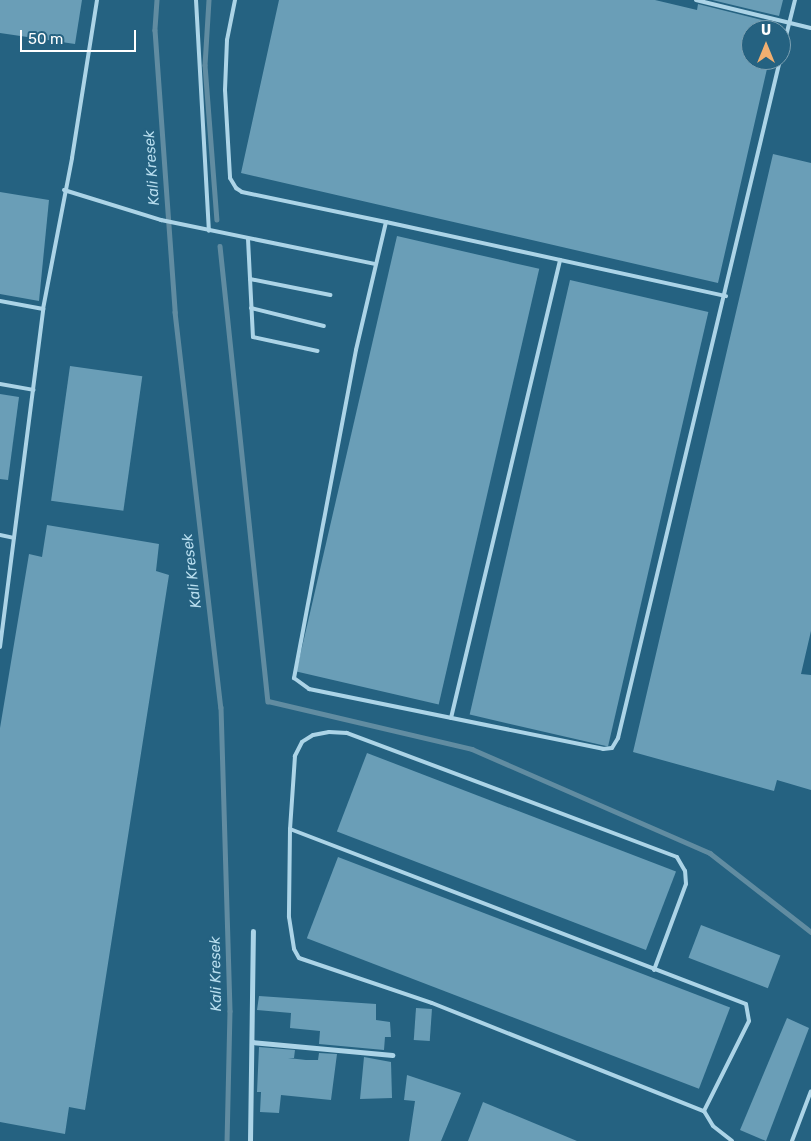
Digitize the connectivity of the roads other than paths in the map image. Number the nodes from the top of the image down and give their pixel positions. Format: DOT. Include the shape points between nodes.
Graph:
graph roads {
  1 [pos="96,0"];
  2 [pos="196,0"];
  3 [pos="235,0"];
  4 [pos="696,0"];
  5 [pos="795,0"];
  6 [pos="781,20"];
  7 [pos="790,20"];
  8 [pos="791,23"];
  9 [pos="811,28"];
  10 [pos="778,70"];
  11 [pos="64,190"];
  12 [pos="386,222"];
  13 [pos="209,231"];
  14 [pos="248,239"];
  15 [pos="560,260"];
  16 [pos="375,264"];
  17 [pos="250,278"];
  18 [pos="330,295"];
  19 [pos="726,296"];
  20 [pos="0,300"];
  21 [pos="44,308"];
  22 [pos="251,308"];
  23 [pos="324,326"];
  24 [pos="318,351"];
  25 [pos="0,384"];
  26 [pos="33,390"];
  27 [pos="0,535"];
  28 [pos="14,538"];
  29 [pos="0,647"];
  30 [pos="451,718"];
  31 [pos="290,829"];
  32 [pos="254,931"];
  33 [pos="654,970"];
  34 [pos="252,1042"];
  35 [pos="392,1055"];
  36 [pos="811,1090"];
  37 [pos="704,1111"];
  38 [pos="250,1141"];
  39 [pos="732,1141"];
  40 [pos="792,1141"];
  1 -- 11 [label="lane" via="72,158"];
  2 -- 13 [label="lane"];
  3 -- 12 [label="lane" via="227,40 225,90 230,178 236,188 242,192"];
  4 -- 6 [label="lane"];
  5 -- 7 [label="lane"];
  8 -- 9 [label="lane"];
  10 -- 19 [label="lane"];
  11 -- 13 [label="lane"];
  11 -- 21 [label="lane"];
  12 -- 15 [label="lane"];
  12 -- 16 [label="lane"];
  13 -- 14 [label="lane"];
  14 -- 16 [label="lane"];
  14 -- 17 [label="lane"];
  15 -- 19 [label="lane"];
  15 -- 30 [label="lane"];
  16 -- 30 [label="lane" via="293,672 297,682 310,689"];
  17 -- 18 [label="lane"];
  17 -- 22 [label="lane"];
  19 -- 30 [label="lane" via="614,745 603,749"];
  20 -- 21 [label="lane"];
  21 -- 26 [label="lane"];
  22 -- 23 [label="lane"];
  22 -- 24 [label="lane" via="253,337"];
  25 -- 26 [label="lane"];
  26 -- 28 [label="lane"];
  27 -- 28 [label="lane"];
  28 -- 29 [label="lane"];
  31 -- 33 [label="lane"];
  31 -- 33 [label="lane" via="295,756 302,742 329,732 347,733 677,857 685,871 686,884"];
  31 -- 37 [label="lane" via="289,916 294,949 299,958 432,1003"];
  32 -- 34 [label="street"];
  33 -- 37 [label="lane" via="740,1001 749,1011 749,1021"];
  34 -- 35 [label="street"];
  34 -- 38 [label="street"];
  36 -- 40 [label="lane"];
  37 -- 39 [label="lane" via="713,1126"];
}
